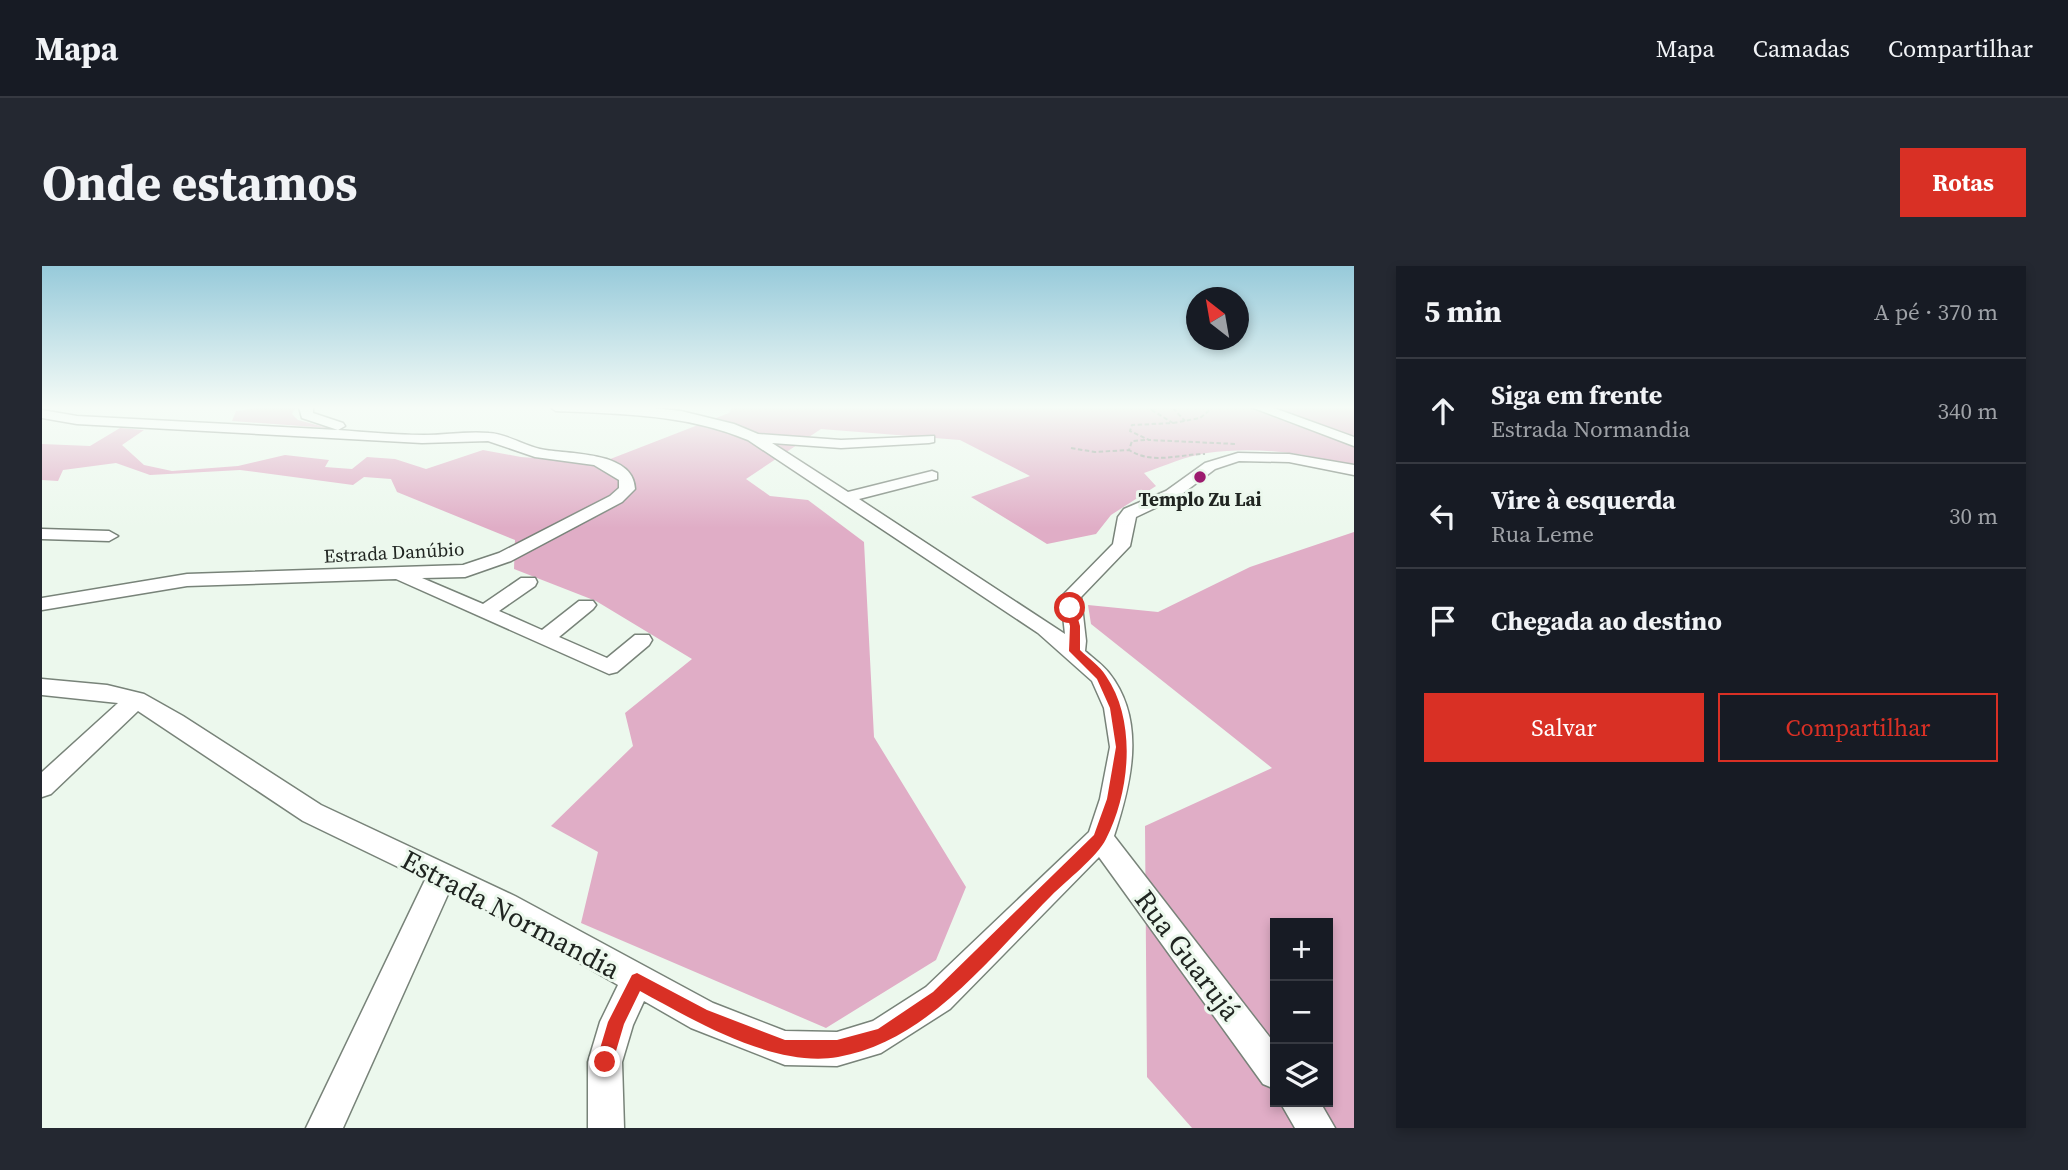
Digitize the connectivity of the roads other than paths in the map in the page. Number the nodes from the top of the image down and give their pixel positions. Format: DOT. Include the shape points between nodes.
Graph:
graph roads {
  1 [pos="522,447"];
  2 [pos="770,447"];
  3 [pos="1354,470"];
  4 [pos="932,476"];
  5 [pos="848,497"];
  6 [pos="42,534"];
  7 [pos="109,536"];
  8 [pos="399,575"];
  9 [pos="528,582"];
  10 [pos="42,604"];
  11 [pos="586,605"];
  12 [pos="483,612"];
  13 [pos="543,639"];
  14 [pos="642,639"];
  15 [pos="1074,651"];
  16 [pos="42,687"];
  17 [pos="136,701"];
  18 [pos="42,787"];
  19 [pos="1100,838"];
  20 [pos="442,875"];
  21 [pos="637,981"];
  22 [pos="1270,1065"];
  23 [pos="1302,1107"];
  24 [pos="324,1128"];
  25 [pos="606,1128"];
  26 [pos="1317,1128"];
  1 -- 8 [label="street, Estrada Danúbio" via="606,464 627,479 627,489 616,499 495,561 465,571"];
  2 -- 5 [label="street, Estrada Normandia"];
  3 -- 15 [label="street" via="1240,451 1126,517 1121,547 1091,571 1071,597"];
  4 -- 5 [label="street"];
  5 -- 15 [label="street, Estrada Normandia"];
  6 -- 7 [label="street"];
  8 -- 10 [label="street, Estrada Danúbio" via="187,580"];
  8 -- 12 [label="street"];
  9 -- 12 [label="street"];
  11 -- 13 [label="street"];
  12 -- 13 [label="street"];
  13 -- 14 [label="street" via="609,667"];
  15 -- 19 [label="street, Estrada Normandia" via="1101,677 1116,708 1122,747"];
  16 -- 17 [label="street, Estrada Normandia"];
  17 -- 18 [label="street"];
  17 -- 20 [label="street, Estrada Normandia" via="312,813"];
  19 -- 21 [label="street, Estrada Normandia" via="938,998 881,1036 837,1049 785,1048 703,1016"];
  19 -- 22 [label="street, Rua Guarujá"];
  20 -- 21 [label="street, Estrada Normandia" via="505,905"];
  20 -- 24 [label="street"];
  21 -- 25 [label="street" via="617,1022 605,1062"];
  23 -- 26 [label="street"];
}
